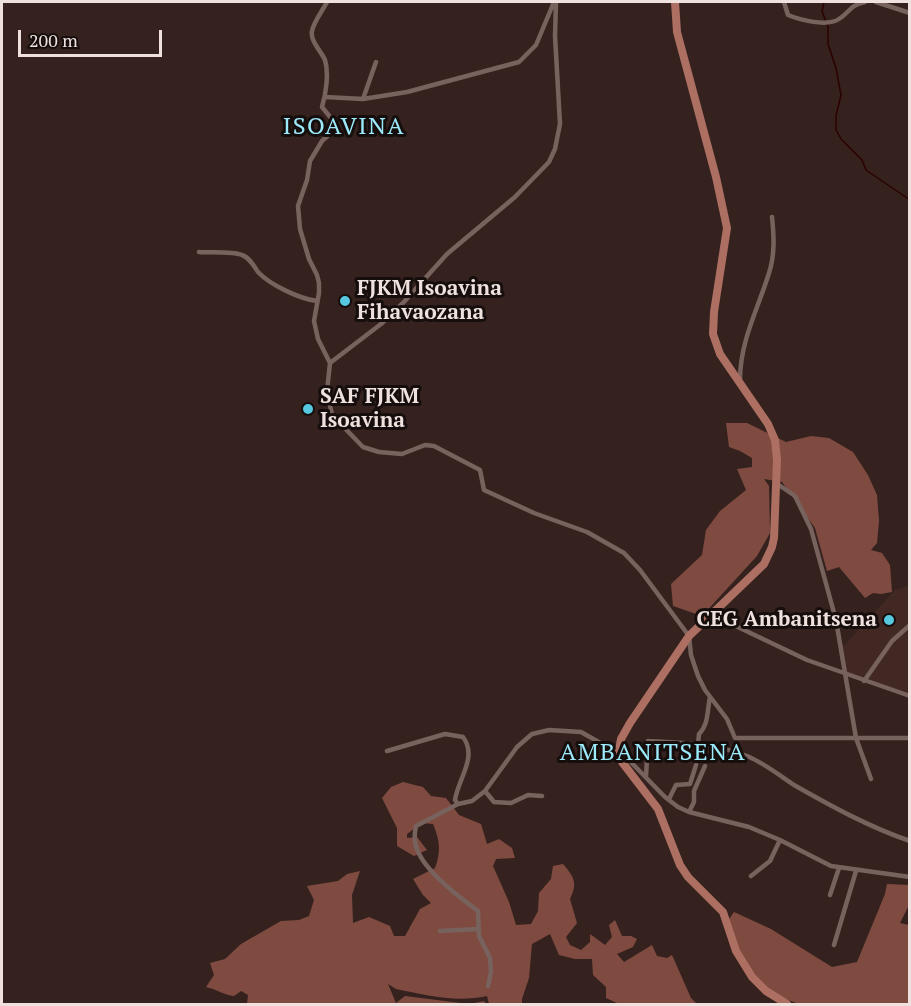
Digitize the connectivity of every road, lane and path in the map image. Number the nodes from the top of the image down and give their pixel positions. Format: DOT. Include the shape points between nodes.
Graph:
graph roads {
  1 [pos="327,2"];
  2 [pos="555,2"];
  3 [pos="675,2"];
  4 [pos="784,2"];
  5 [pos="866,2"];
  6 [pos="876,2"];
  7 [pos="909,13"];
  8 [pos="376,62"];
  9 [pos="325,97"];
  10 [pos="363,99"];
  11 [pos="772,217"];
  12 [pos="199,252"];
  13 [pos="317,301"];
  14 [pos="330,363"];
  15 [pos="740,383"];
  16 [pos="776,483"];
  17 [pos="707,616"];
  18 [pos="909,625"];
  19 [pos="689,636"];
  20 [pos="846,675"];
  21 [pos="864,681"];
  22 [pos="909,696"];
  23 [pos="710,697"];
  24 [pos="856,738"];
  25 [pos="909,738"];
  26 [pos="698,744"];
  27 [pos="619,750"];
  28 [pos="387,751"];
  29 [pos="696,765"];
  30 [pos="705,766"];
  31 [pos="646,776"];
  32 [pos="871,779"];
  33 [pos="485,791"];
  34 [pos="542,796"];
  35 [pos="669,799"];
  36 [pos="458,804"];
  37 [pos="689,812"];
  38 [pos="780,840"];
  39 [pos="909,841"];
  40 [pos="839,868"];
  41 [pos="856,871"];
  42 [pos="751,876"];
  43 [pos="909,876"];
  44 [pos="830,895"];
  45 [pos="479,929"];
  46 [pos="440,931"];
  47 [pos="834,945"];
  48 [pos="488,987"];
  49 [pos="787,1005"];
  1 -- 9 [label="street" via="312,31 326,68"];
  2 -- 10 [label="street" via="537,45 519,62 407,92"];
  2 -- 14 [label="street" via="560,124 549,162 515,197 447,254 381,324"];
  3 -- 15 [label="main road" via="677,32 727,228 713,334 720,354"];
  4 -- 5 [label="street" via="788,15 801,21 829,22 838,20 854,4"];
  6 -- 7 [label="street"];
  8 -- 10 [label="street"];
  9 -- 10 [label="street"];
  9 -- 13 [label="street" via="322,107 334,123 333,131 310,161 298,206 300,229 317,275"];
  11 -- 15 [label="street" via="773,257 748,326"];
  12 -- 13 [label="street" via="243,255 271,281 295,295"];
  13 -- 14 [label="street" via="314,321"];
  14 -- 19 [label="street" via="327,391 332,415 363,447 402,454 424,445 434,446 480,470 484,490 587,532 624,552"];
  15 -- 16 [label="main road" via="773,434"];
  16 -- 17 [label="main road" via="774,538 768,558"];
  16 -- 20 [label="street" via="795,496 811,530 836,620"];
  17 -- 19 [label="main road"];
  17 -- 20 [label="street"];
  18 -- 21 [label="street" via="892,641"];
  19 -- 23 [label="street" via="698,676"];
  19 -- 27 [label="main road" via="630,723"];
  20 -- 21 [label="street"];
  20 -- 24 [label="street"];
  21 -- 22 [label="street"];
  23 -- 24 [label="street" via="728,719 735,738"];
  23 -- 26 [label="street"];
  24 -- 25 [label="street"];
  24 -- 32 [label="street"];
  26 -- 31 [label="street" via="648,741"];
  26 -- 39 [label="street" via="749,756 863,822"];
  27 -- 31 [label="street"];
  27 -- 33 [label="street" via="581,732 539,731 517,747"];
  27 -- 49 [label="main road" via="622,762 658,809 680,865 723,912 736,951 752,977"];
  28 -- 36 [label="street" via="445,734 463,737 468,751 456,794"];
  29 -- 35 [label="street" via="690,784 676,785"];
  30 -- 37 [label="street"];
  31 -- 35 [label="street"];
  33 -- 34 [label="street" via="497,802"];
  33 -- 36 [label="street" via="472,801"];
  35 -- 37 [label="street"];
  36 -- 45 [label="street" via="416,826 414,842 423,862 478,911"];
  37 -- 38 [label="street" via="749,827"];
  38 -- 40 [label="street"];
  38 -- 42 [label="street" via="770,861"];
  40 -- 41 [label="street"];
  40 -- 44 [label="street"];
  41 -- 43 [label="street"];
  41 -- 47 [label="street"];
  45 -- 46 [label="street"];
  45 -- 48 [label="street" via="490,958"];
}
